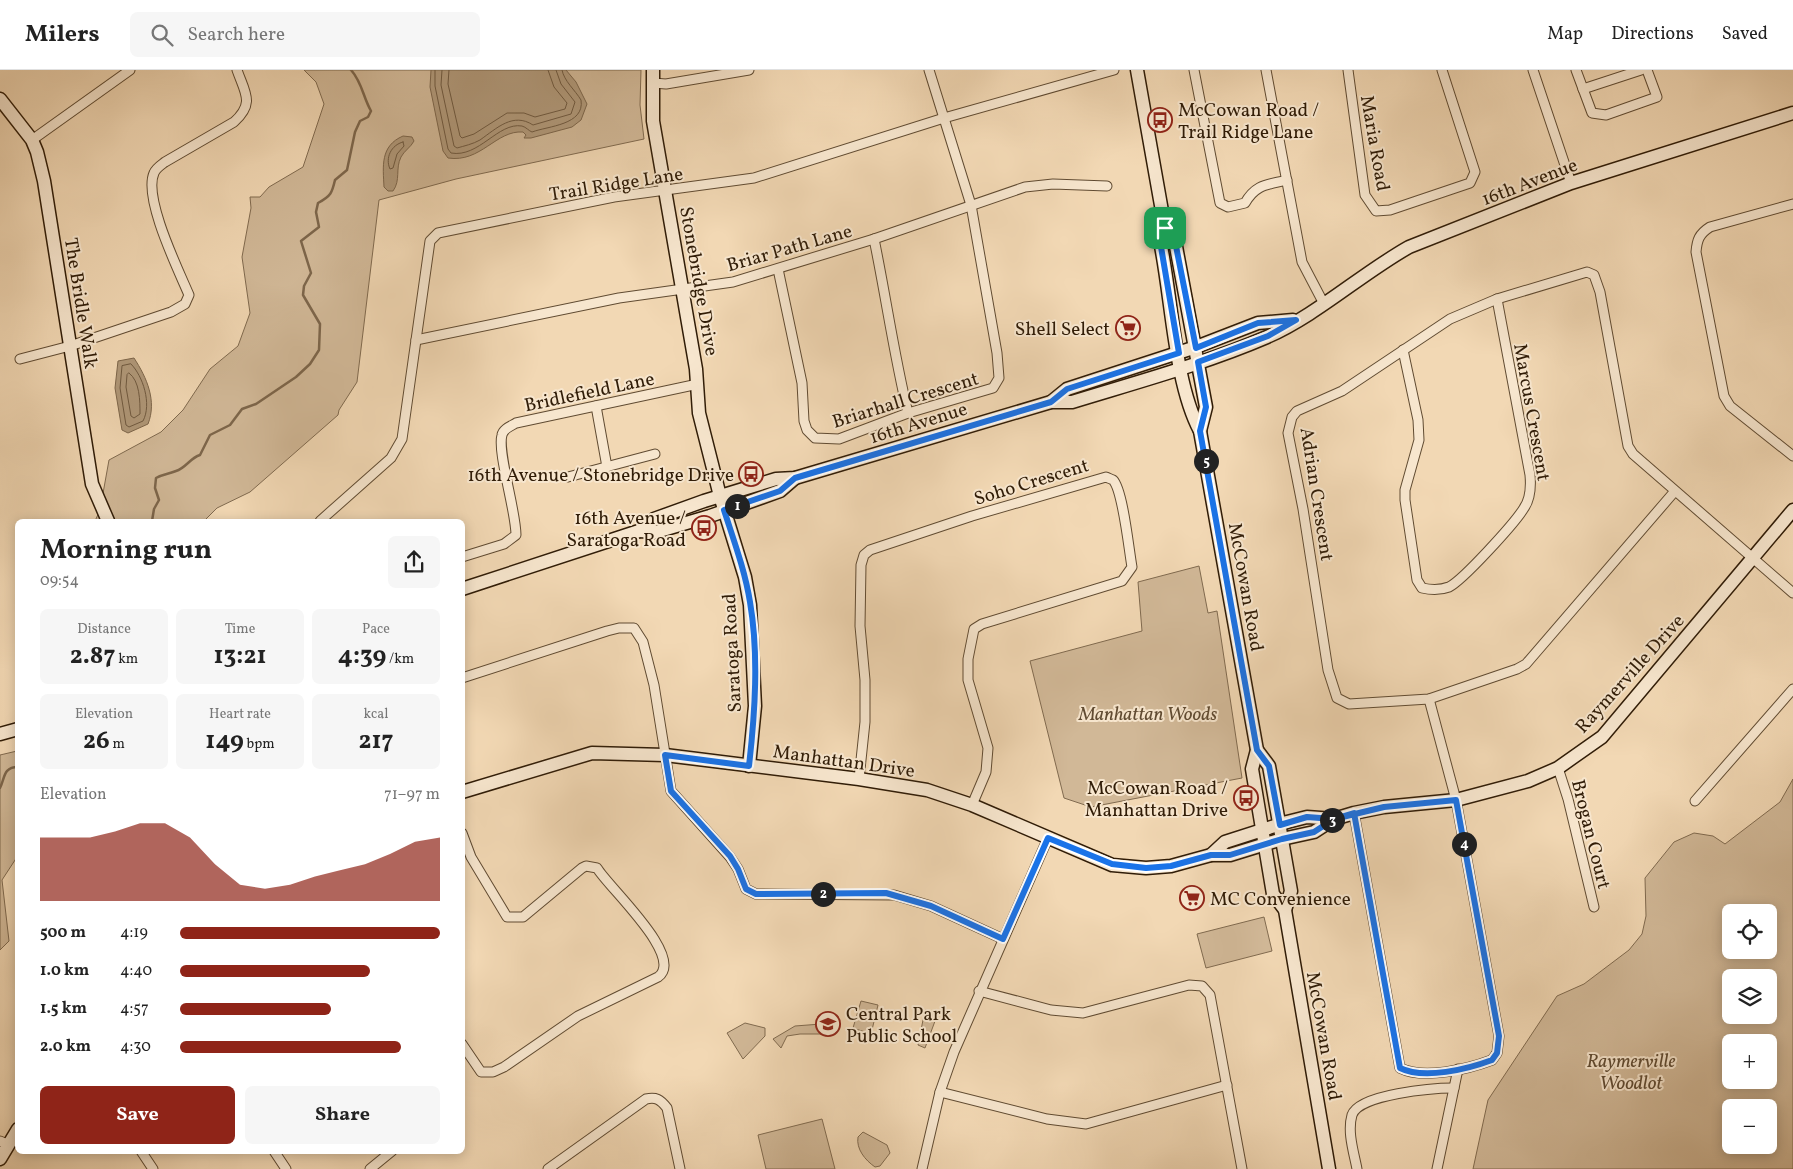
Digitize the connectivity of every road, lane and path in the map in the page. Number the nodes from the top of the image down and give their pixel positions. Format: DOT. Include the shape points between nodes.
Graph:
graph roads {
  1 [pos="130,70"];
  2 [pos="237,70"];
  3 [pos="653,70"];
  4 [pos="749,70"];
  5 [pos="929,70"];
  6 [pos="1114,70"];
  7 [pos="1137,70"];
  8 [pos="1194,70"];
  9 [pos="1266,70"];
  10 [pos="1348,70"];
  11 [pos="1442,70"];
  12 [pos="1533,70"];
  13 [pos="1576,70"];
  14 [pos="1642,70"];
  15 [pos="1647,70"];
  16 [pos="653,83"];
  17 [pos="1583,89"];
  18 [pos="0,99"];
  19 [pos="1793,113"];
  20 [pos="944,118"];
  21 [pos="32,140"];
  22 [pos="1286,180"];
  23 [pos="1571,183"];
  24 [pos="1107,186"];
  25 [pos="665,190"];
  26 [pos="1793,204"];
  27 [pos="971,205"];
  28 [pos="1165,228"];
  29 [pos="874,238"];
  30 [pos="778,269"];
  31 [pos="682,289"];
  32 [pos="1498,299"];
  33 [pos="1324,304"];
  34 [pos="1296,320"];
  35 [pos="416,340"];
  36 [pos="70,346"];
  37 [pos="1196,348"];
  38 [pos="1403,350"];
  39 [pos="1179,353"];
  40 [pos="20,359"];
  41 [pos="1198,362"];
  42 [pos="1181,368"];
  43 [pos="698,384"];
  44 [pos="1051,402"];
  45 [pos="596,406"];
  46 [pos="908,413"];
  47 [pos="1200,431"];
  48 [pos="655,454"];
  49 [pos="1793,456"];
  50 [pos="607,467"];
  51 [pos="568,477"];
  52 [pos="795,478"];
  53 [pos="1675,491"];
  54 [pos="720,496"];
  55 [pos="724,510"];
  56 [pos="1793,510"];
  57 [pos="332,518"];
  58 [pos="107,519"];
  59 [pos="639,531"];
  60 [pos="465,556"];
  61 [pos="1754,558"];
  62 [pos="465,588"];
  63 [pos="1793,593"];
  64 [pos="465,677"];
  65 [pos="1793,689"];
  66 [pos="1429,699"];
  67 [pos="15,730"];
  68 [pos="0,734"];
  69 [pos="1257,750"];
  70 [pos="665,755"];
  71 [pos="749,766"];
  72 [pos="1558,768"];
  73 [pos="859,779"];
  74 [pos="465,791"];
  75 [pos="1456,800"];
  76 [pos="1695,801"];
  77 [pos="972,805"];
  78 [pos="1354,813"];
  79 [pos="1334,819"];
  80 [pos="1280,825"];
  81 [pos="1263,830"];
  82 [pos="1048,838"];
  83 [pos="1282,839"];
  84 [pos="465,841"];
  85 [pos="1265,844"];
  86 [pos="1211,855"];
  87 [pos="1594,907"];
  88 [pos="1285,910"];
  89 [pos="1003,939"];
  90 [pos="979,991"];
  91 [pos="465,1048"];
  92 [pos="1458,1069"];
  93 [pos="1228,1085"];
  94 [pos="1454,1088"];
  95 [pos="940,1092"];
  96 [pos="15,1132"];
  97 [pos="3,1143"];
  98 [pos="143,1154"];
  99 [pos="276,1154"];
  100 [pos="388,1154"];
  101 [pos="0,1159"];
  102 [pos="153,1169"];
  103 [pos="286,1169"];
  104 [pos="370,1169"];
  105 [pos="548,1169"];
  106 [pos="680,1169"];
  107 [pos="922,1169"];
  108 [pos="1242,1169"];
  109 [pos="1329,1169"];
  110 [pos="1358,1169"];
  111 [pos="1437,1169"];
  1 -- 21 [label="street"];
  2 -- 36 [label="street" via="248,100 243,114 165,162 155,170 152,180 156,210 189,295 185,304 171,312"];
  3 -- 16 [label="main road, Stonebridge Drive"];
  4 -- 16 [label="street" via="666,84"];
  5 -- 20 [label="street"];
  6 -- 20 [label="street, Trail Ridge Lane"];
  7 -- 28 [label="main road, McCowan Road"];
  8 -- 22 [label="street" via="1220,203 1228,207 1245,203 1261,186"];
  9 -- 22 [label="street"];
  10 -- 11 [label="street, Maria Road" via="1365,195 1376,211 1390,210 1470,182 1475,172"];
  12 -- 23 [label="street"];
  13 -- 17 [label="street"];
  14 -- 17 [label="street"];
  15 -- 17 [label="street" via="1657,98 1606,115 1592,112"];
  16 -- 25 [label="main road, Stonebridge Drive" via="652,113"];
  18 -- 21 [label="main road, The Bridle Walk"];
  19 -- 23 [label="main road, 16th Avenue"];
  20 -- 25 [label="street, Trail Ridge Lane" via="754,178"];
  20 -- 27 [label="street"];
  21 -- 36 [label="main road, The Bridle Walk" via="44,181"];
  22 -- 33 [label="street" via="1302,262"];
  23 -- 33 [label="main road, 16th Avenue" via="1409,247 1376,266"];
  24 -- 27 [label="street, Briar Path Lane" via="1038,184"];
  25 -- 31 [label="main road, Stonebridge Drive"];
  25 -- 35 [label="street, Trail Ridge Lane" via="609,197 435,234 430,241"];
  26 -- 49 [label="street" via="1710,227 1697,240 1696,252 1724,396 1730,406"];
  27 -- 29 [label="street, Briar Path Lane"];
  27 -- 46 [label="street, Briarhall Crescent" via="987,287 999,378 986,392"];
  28 -- 37 [label="main road, McCowan Road" via="1175,241"];
  28 -- 39 [label="main road, McCowan Road" via="1160,241"];
  29 -- 30 [label="street, Briar Path Lane"];
  29 -- 46 [label="street"];
  30 -- 31 [label="street, Briar Path Lane" via="733,282"];
  30 -- 46 [label="street, Briarhall Crescent" via="802,383 804,421 810,434 822,440 839,439"];
  31 -- 35 [label="street, Briar Path Lane"];
  31 -- 43 [label="main road, Stonebridge Drive"];
  32 -- 38 [label="street, Adrian Crescent" via="1450,319"];
  32 -- 38 [label="street, Marcus Crescent" via="1530,474 1530,493 1524,508 1467,574 1450,587 1441,589 1422,588 1418,580 1406,513 1405,490 1419,440 1418,420"];
  32 -- 53 [label="street, Adrian Crescent" via="1586,272 1594,275 1600,292 1628,446"];
  33 -- 34 [label="main road, 16th Avenue"];
  34 -- 37 [label="main road, 16th Avenue" via="1258,323"];
  34 -- 41 [label="main road, 16th Avenue" via="1268,336"];
  35 -- 57 [label="street, Trail Ridge Lane" via="402,439 391,458"];
  36 -- 40 [label="street"];
  36 -- 58 [label="main road, The Bridle Walk" via="92,484"];
  37 -- 39 [label="main road, 16th Avenue"];
  37 -- 41 [label="main road, McCowan Road"];
  38 -- 66 [label="street, Adrian Crescent" via="1342,390 1296,411 1288,432 1328,670 1337,698 1349,704"];
  39 -- 42 [label="main road, McCowan Road"];
  39 -- 44 [label="main road, 16th Avenue" via="1067,389"];
  41 -- 42 [label="main road, 16th Avenue"];
  41 -- 47 [label="main road, McCowan Road" via="1206,407"];
  42 -- 44 [label="main road, 16th Avenue" via="1072,402"];
  42 -- 47 [label="main road, McCowan Road" via="1190,411"];
  43 -- 45 [label="street, Bridlefield Lane"];
  43 -- 54 [label="main road, Stonebridge Drive" via="700,420"];
  44 -- 52 [label="main road, 16th Avenue"];
  45 -- 50 [label="street"];
  45 -- 60 [label="street, Bridlefield Lane" via="506,428 501,435 503,457 516,535 504,544"];
  47 -- 69 [label="main road, McCowan Road"];
  48 -- 50 [label="street"];
  50 -- 51 [label="street"];
  52 -- 54 [label="main road, 16th Avenue" via="776,479"];
  52 -- 55 [label="main road, 16th Avenue" via="780,491"];
  53 -- 61 [label="street, Adrian Crescent"];
  53 -- 66 [label="street, Adrian Crescent" via="1526,664"];
  54 -- 55 [label="main road, Stonebridge Drive"];
  54 -- 59 [label="main road, 16th Avenue" via="654,519"];
  55 -- 59 [label="main road, 16th Avenue" via="656,532"];
  55 -- 71 [label="main road, Saratoga Road" via="750,604 756,706"];
  56 -- 61 [label="main road, Raymerville Drive"];
  59 -- 62 [label="main road, 16th Avenue"];
  61 -- 63 [label="street, Adrian Crescent"];
  61 -- 72 [label="main road, Raymerville Drive" via="1602,737"];
  64 -- 70 [label="street" via="607,631 634,628 643,642 654,685"];
  65 -- 76 [label="street"];
  66 -- 75 [label="street"];
  67 -- 68 [label="main road"];
  69 -- 80 [label="main road, McCowan Road" via="1269,766"];
  69 -- 81 [label="main road, McCowan Road" via="1252,769"];
  70 -- 71 [label="main road, Manhattan Drive"];
  70 -- 74 [label="main road, Manhattan Drive" via="592,753"];
  70 -- 89 [label="street" via="671,791 730,856 746,889 756,894 894,895 931,906"];
  71 -- 73 [label="main road, Manhattan Drive"];
  72 -- 75 [label="main road, Raymerville Drive" via="1528,781"];
  72 -- 87 [label="street, Brogan Court"];
  73 -- 77 [label="main road, Manhattan Drive" via="927,790"];
  73 -- 77 [label="street, Soho Crescent" via="865,722 860,626 864,555 870,550 972,516 1106,476 1113,480 1121,502 1132,567 1128,575 1122,581 974,629 968,680 988,748 986,772"];
  75 -- 78 [label="main road, Raymerville Drive"];
  75 -- 92 [label="street" via="1499,1036 1497,1053 1492,1060"];
  77 -- 82 [label="main road, Manhattan Drive"];
  78 -- 79 [label="main road, Raymerville Drive"];
  78 -- 92 [label="street" via="1400,1068 1422,1074"];
  79 -- 80 [label="main road, Raymerville Drive" via="1307,817"];
  79 -- 83 [label="main road, Raymerville Drive" via="1314,832"];
  80 -- 81 [label="main road, Manhattan Drive"];
  80 -- 83 [label="main road, McCowan Road"];
  81 -- 85 [label="main road, McCowan Road"];
  81 -- 86 [label="main road, Manhattan Drive" via="1225,842"];
  82 -- 86 [label="main road, Manhattan Drive" via="1090,857 1129,867 1171,866"];
  82 -- 89 [label="street"];
  83 -- 85 [label="main road, Raymerville Drive"];
  83 -- 88 [label="main road, McCowan Road" via="1291,891"];
  84 -- 91 [label="street" via="507,917 522,917 582,868 596,868 647,928 665,966 663,974 578,1016 519,1058 493,1072 481,1072"];
  85 -- 86 [label="main road, Manhattan Drive" via="1230,855"];
  85 -- 88 [label="main road, McCowan Road" via="1273,894"];
  88 -- 109 [label="main road, McCowan Road"];
  89 -- 90 [label="street"];
  90 -- 93 [label="street" via="1051,1010 1083,1013 1189,984 1202,986 1210,994"];
  90 -- 95 [label="street"];
  92 -- 94 [label="street"];
  93 -- 95 [label="street" via="1086,1124 1047,1119"];
  93 -- 108 [label="street"];
  94 -- 110 [label="street" via="1434,1088 1378,1099 1357,1109 1352,1115 1351,1135"];
  94 -- 111 [label="street"];
  95 -- 107 [label="street"];
  96 -- 97 [label="main road"];
  97 -- 101 [label="main road"];
  98 -- 102 [label="street"];
  99 -- 103 [label="street"];
  100 -- 104 [label="street"];
  105 -- 106 [label="street" via="646,1099 652,1098 667,1108"];
}
